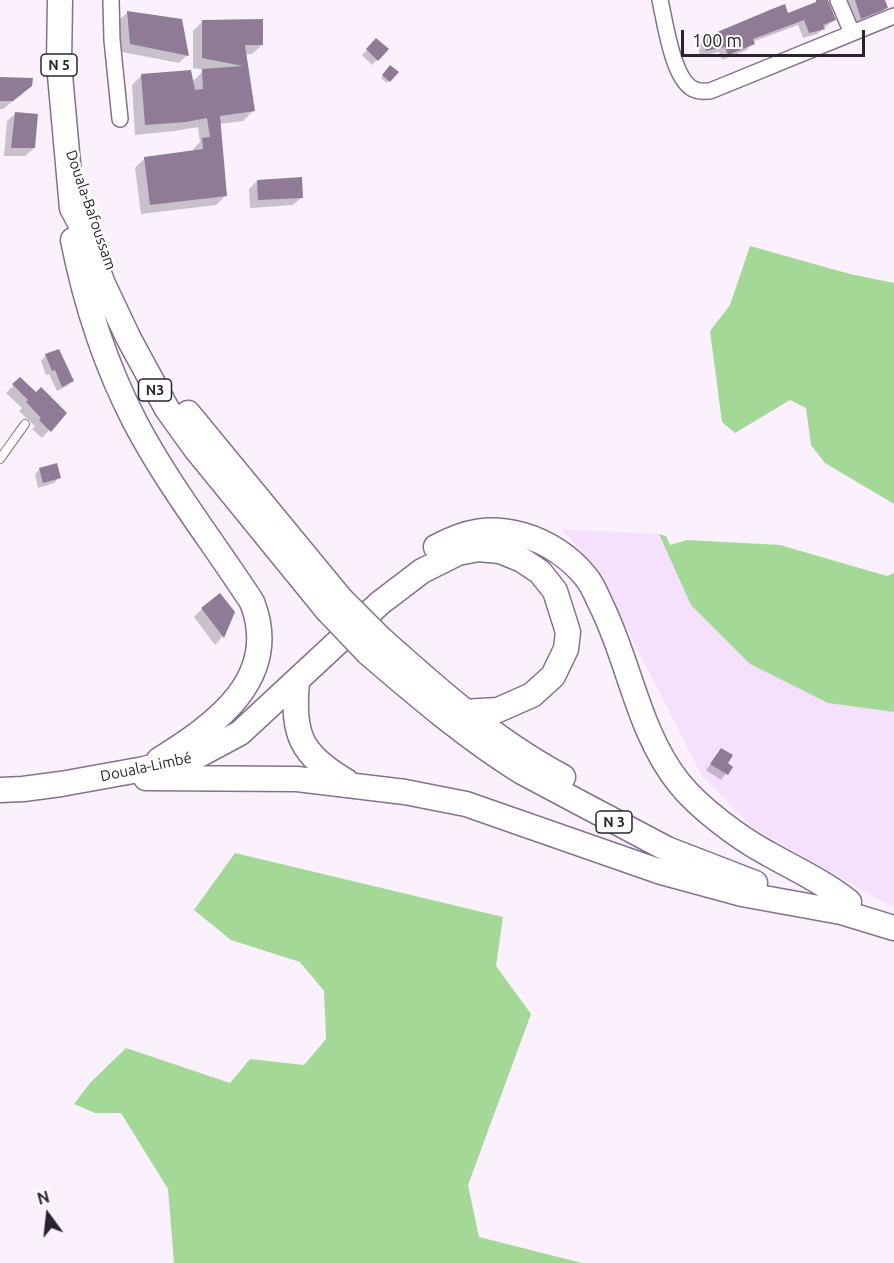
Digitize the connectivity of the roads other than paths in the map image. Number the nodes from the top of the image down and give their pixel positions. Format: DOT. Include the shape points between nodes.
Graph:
graph roads {
  1 [pos="60,0"];
  2 [pos="111,0"];
  3 [pos="660,0"];
  4 [pos="838,0"];
  5 [pos="894,16"];
  6 [pos="852,33"];
  7 [pos="120,119"];
  8 [pos="64,130"];
  9 [pos="72,208"];
  10 [pos="25,424"];
  11 [pos="0,459"];
  12 [pos="380,603"];
  13 [pos="334,604"];
  14 [pos="374,646"];
  15 [pos="297,682"];
  16 [pos="463,712"];
  17 [pos="144,769"];
  18 [pos="99,777"];
  19 [pos="351,784"];
  20 [pos="0,790"];
  21 [pos="845,907"];
  22 [pos="894,914"];
  23 [pos="894,928"];
  1 -- 8 [label="highway, N 5"];
  2 -- 7 [label="street"];
  3 -- 6 [label="street" via="683,81 695,90 710,91"];
  4 -- 6 [label="street"];
  5 -- 6 [label="street"];
  8 -- 9 [label="highway, Douala-Bafoussam / N3"];
  8 -- 13 [label="highway, Douala-Bafoussam / N3" via="105,255 167,380 190,416"];
  9 -- 13 [label="highway, Douala-Bafoussam / N3" via="133,348 167,409 195,448"];
  9 -- 17 [label="highway" via="73,241 91,313 124,398 160,466 252,602 259,635 254,668 246,688 194,737"];
  10 -- 11 [label="lane"];
  12 -- 15 [label="highway, Douala-Limbé"];
  12 -- 16 [label="highway" via="436,562 478,549 500,551 522,560 540,572 555,591 568,632 566,649 553,676 532,695 514,704 498,710"];
  12 -- 21 [label="highway" via="409,567 435,548 469,533 502,530 555,548 588,578 612,628 657,750 680,783 713,816 764,852 833,889"];
  13 -- 14 [label="highway, Douala-Bafoussam / N3, bridge"];
  14 -- 16 [label="highway, N 3"];
  14 -- 21 [label="highway, N 3" via="419,697 493,753 544,785 667,849 769,888"];
  15 -- 17 [label="highway, Douala-Limbé" via="240,734 199,755"];
  15 -- 19 [label="highway" via="296,725 305,746 322,768"];
  16 -- 21 [label="highway, N 3" via="555,773 672,836"];
  17 -- 18 [label="highway, Douala-Limbé"];
  18 -- 19 [label="highway" via="297,779"];
  18 -- 20 [label="highway, Douala-Limbé"];
  19 -- 21 [label="highway" via="466,804 661,872 742,894"];
  21 -- 22 [label="highway, N 3"];
  21 -- 23 [label="highway, N 3"];
}
